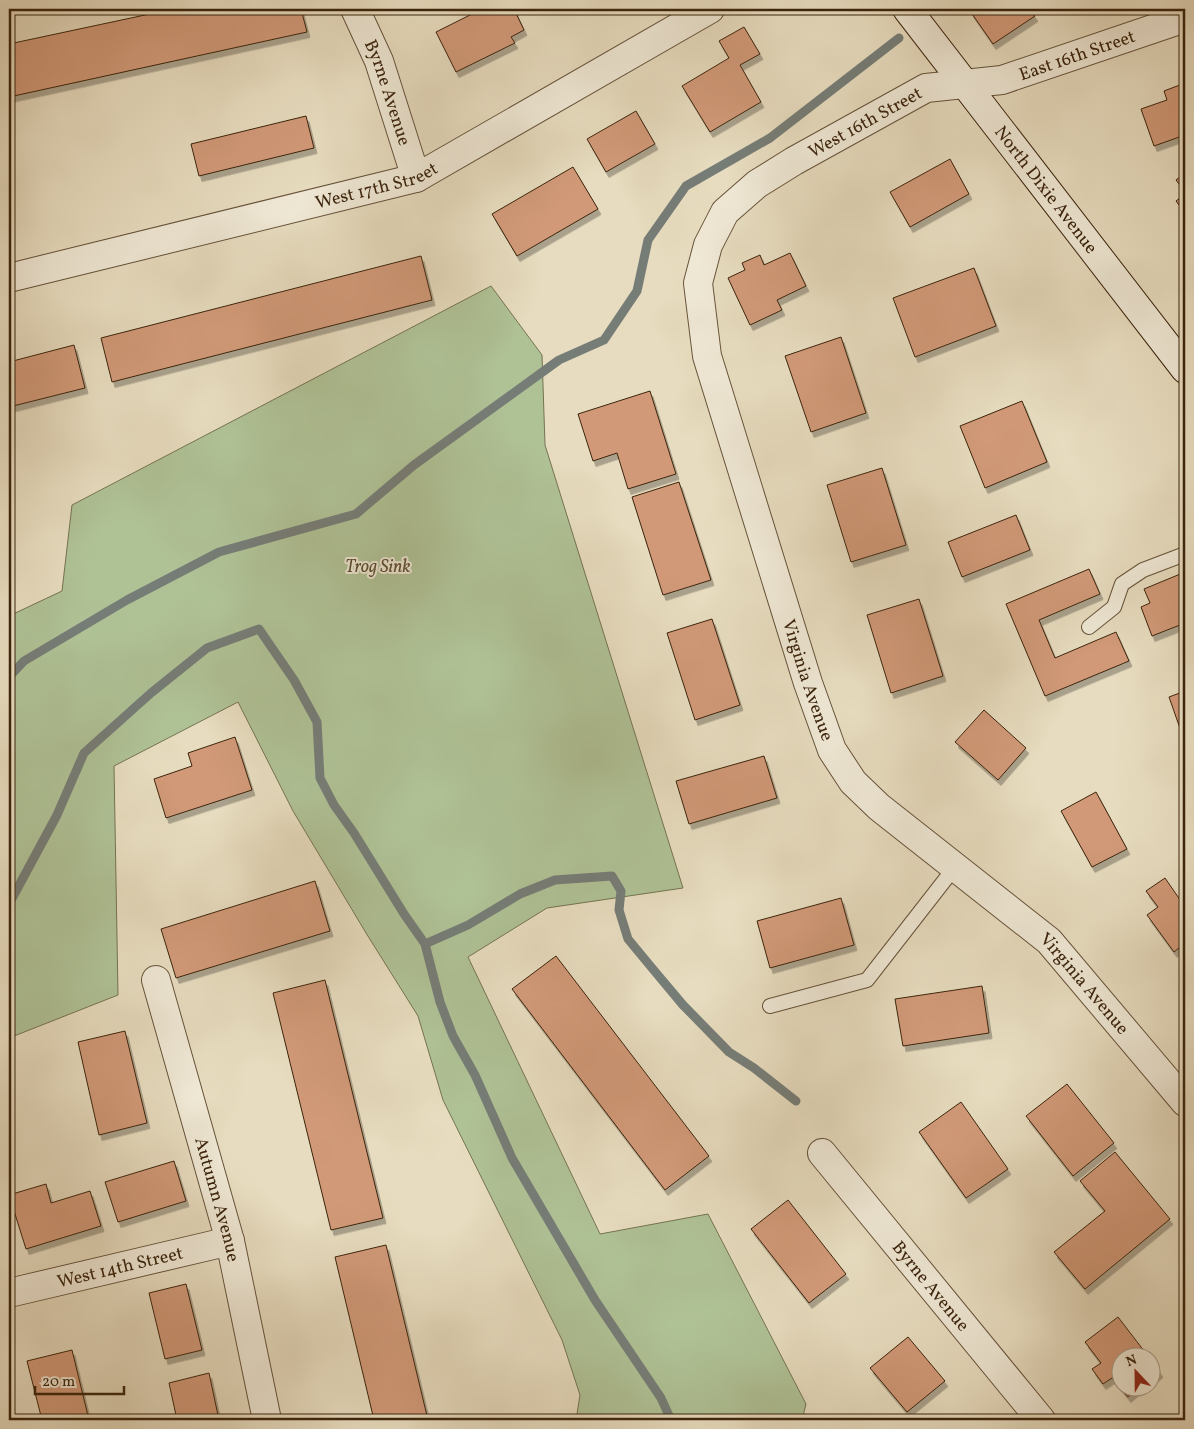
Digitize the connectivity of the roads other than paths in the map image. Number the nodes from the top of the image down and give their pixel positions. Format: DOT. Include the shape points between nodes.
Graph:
graph roads {
  1 [pos="355,9"];
  2 [pos="710,9"];
  3 [pos="907,9"];
  4 [pos="1185,18"];
  5 [pos="967,85"];
  6 [pos="794,161"];
  7 [pos="416,178"];
  8 [pos="9,278"];
  9 [pos="1185,369"];
  10 [pos="1185,554"];
  11 [pos="1089,627"];
  12 [pos="955,866"];
  13 [pos="156,980"];
  14 [pos="770,1006"];
  15 [pos="1180,1089"];
  16 [pos="822,1153"];
  17 [pos="230,1241"];
  18 [pos="9,1293"];
  19 [pos="267,1420"];
  20 [pos="1041,1420"];
  1 -- 7 [label="street, Byrne Avenue" via="379,62"];
  2 -- 7 [label="street, West 17th Street"];
  3 -- 5 [label="street, North Dixie Avenue"];
  4 -- 5 [label="street, East 16th Street" via="1002,80"];
  5 -- 6 [label="street, West 16th Street" via="926,88"];
  5 -- 9 [label="street, North Dixie Avenue"];
  6 -- 12 [label="street, Virginia Avenue" via="757,184 725,212 708,245 698,283 707,356 808,683 832,750 853,782 879,807"];
  7 -- 8 [label="street, West 17th Street"];
  10 -- 11 [label="lane" via="1143,570 1122,584 1114,607"];
  12 -- 14 [label="lane" via="867,980"];
  12 -- 15 [label="street, Virginia Avenue" via="1049,941"];
  13 -- 17 [label="street, Autumn Avenue"];
  16 -- 20 [label="street, Byrne Avenue"];
  17 -- 18 [label="street, West 14th Street"];
  17 -- 19 [label="street, Autumn Avenue"];
}
